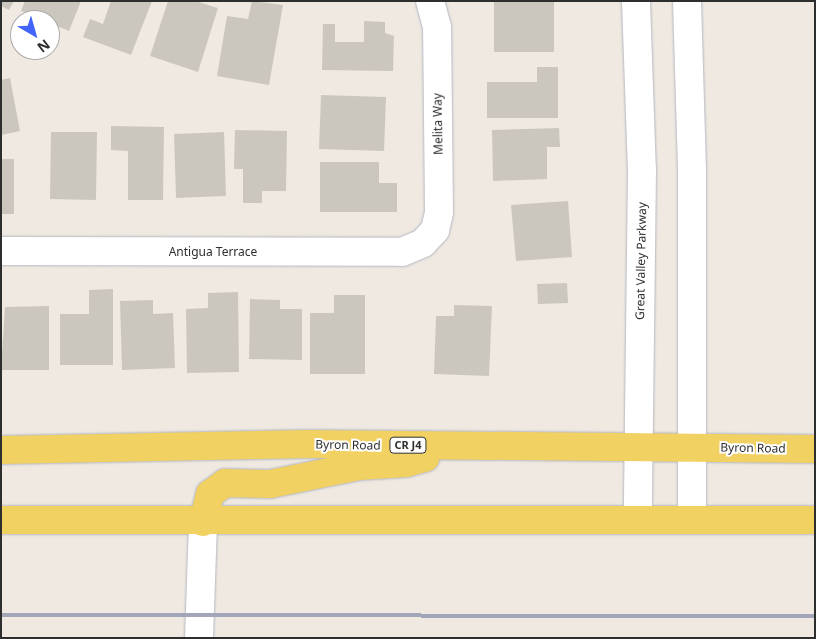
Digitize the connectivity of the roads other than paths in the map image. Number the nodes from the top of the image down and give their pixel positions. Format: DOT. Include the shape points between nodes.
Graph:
graph roads {
  1 [pos="430,1"];
  2 [pos="636,1"];
  3 [pos="687,1"];
  4 [pos="424,243"];
  5 [pos="1,251"];
  6 [pos="468,446"];
  7 [pos="639,447"];
  8 [pos="693,448"];
  9 [pos="815,449"];
  10 [pos="1,450"];
  11 [pos="1,520"];
  12 [pos="638,520"];
  13 [pos="692,520"];
  14 [pos="815,520"];
  15 [pos="203,522"];
  16 [pos="198,638"];
  1 -- 4 [label="main road, Melita Way" via="436,27 439,212 435,230"];
  2 -- 7 [label="main road, Great Valley Parkway" via="642,170"];
  3 -- 8 [label="main road" via="692,169"];
  4 -- 5 [label="main road, Antigua Terrace" via="402,252"];
  6 -- 7 [label="main road, Byron Road / CR J4"];
  6 -- 10 [label="main road, Byron Road / CR J4" via="308,444"];
  6 -- 15 [label="main road" via="406,463 359,466 270,484 225,483 210,494"];
  7 -- 8 [label="main road, Byron Road / CR J4"];
  7 -- 12 [label="main road, Great Valley Parkway"];
  8 -- 9 [label="main road, Byron Road / CR J4"];
  8 -- 13 [label="main road"];
  11 -- 15 [label="main road"];
  12 -- 13 [label="main road"];
  12 -- 15 [label="main road"];
  13 -- 14 [label="main road"];
  15 -- 16 [label="main road"];
}
